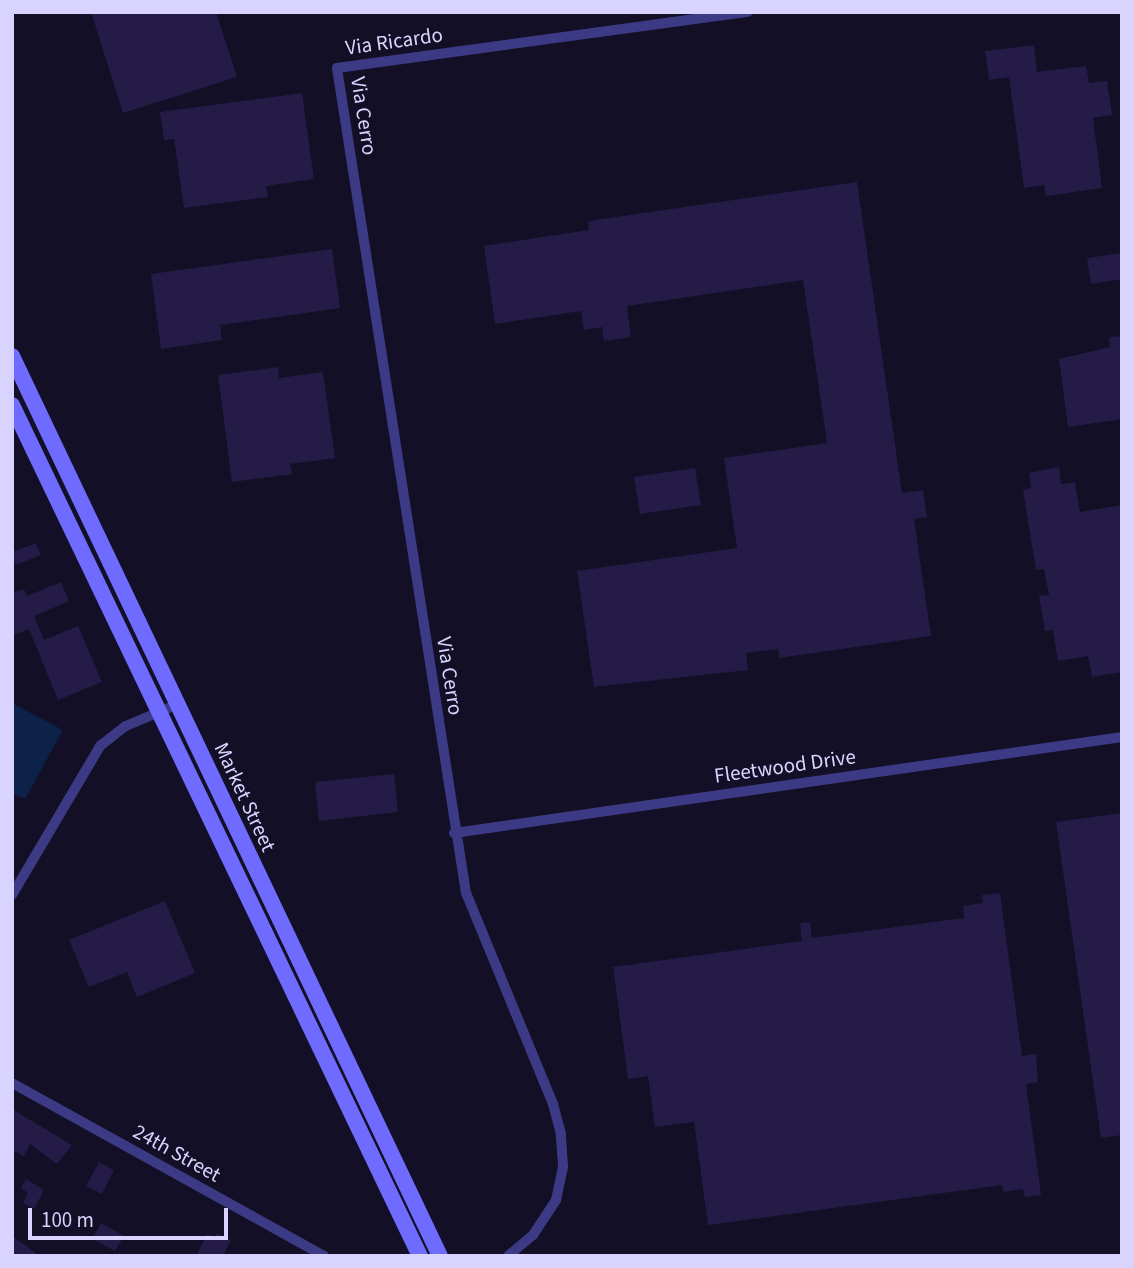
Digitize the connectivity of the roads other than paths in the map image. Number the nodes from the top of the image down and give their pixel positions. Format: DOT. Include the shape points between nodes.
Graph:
graph roads {
  1 [pos="748,12"];
  2 [pos="337,68"];
  3 [pos="12,356"];
  4 [pos="12,405"];
  5 [pos="178,704"];
  6 [pos="160,712"];
  7 [pos="1122,737"];
  8 [pos="454,833"];
  9 [pos="12,895"];
  10 [pos="12,1083"];
  11 [pos="324,1256"];
  12 [pos="420,1256"];
  13 [pos="440,1256"];
  14 [pos="508,1256"];
  1 -- 2 [label="street, Via Ricardo"];
  2 -- 8 [label="street, Via Cerro"];
  3 -- 5 [label="main road, Market Street"];
  4 -- 6 [label="main road, Market Street"];
  5 -- 6 [label="street"];
  5 -- 13 [label="main road, Market Street"];
  6 -- 9 [label="street" via="126,726 100,746"];
  6 -- 12 [label="main road, Market Street"];
  7 -- 8 [label="street, Fleetwood Drive"];
  8 -- 14 [label="street, Via Cerro" via="466,893 561,1134 563,1166 556,1200 533,1235"];
  10 -- 11 [label="street, 24th Street"];
}
